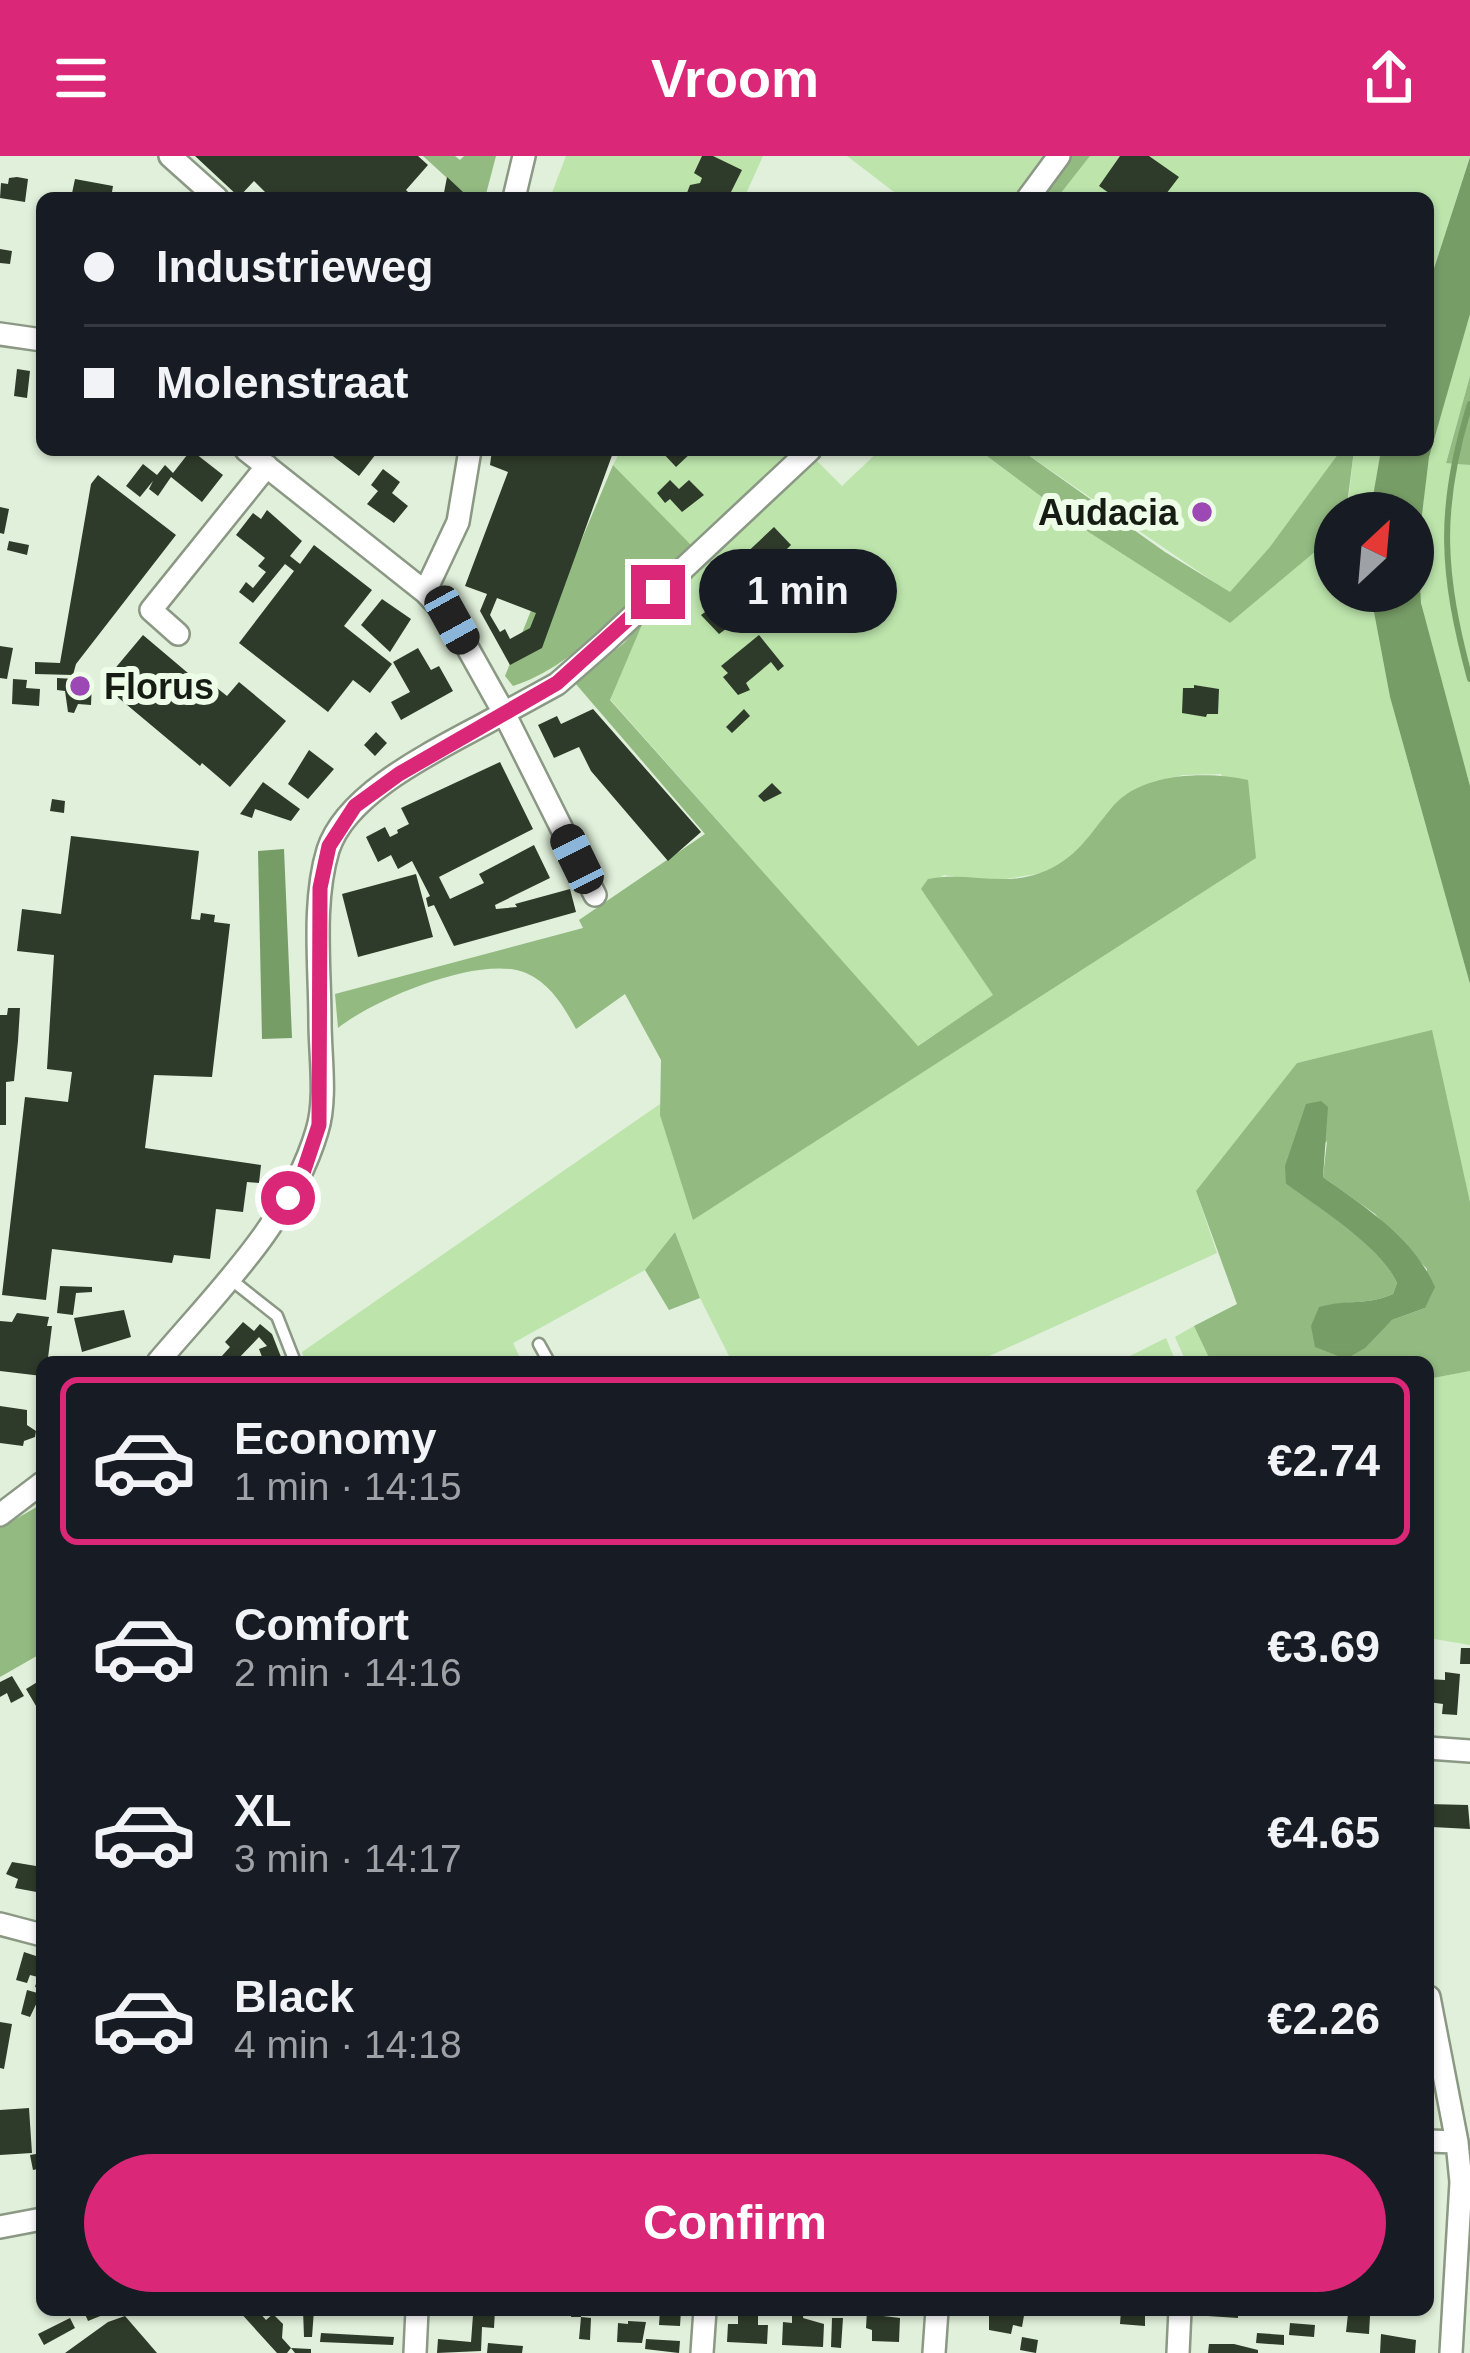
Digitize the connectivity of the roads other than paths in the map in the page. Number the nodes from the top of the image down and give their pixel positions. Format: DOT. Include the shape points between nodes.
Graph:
graph roads {
  1 [pos="170,156"];
  2 [pos="524,156"];
  3 [pos="1059,156"];
  4 [pos="210,192"];
  5 [pos="515,192"];
  6 [pos="1032,192"];
  7 [pos="0,334"];
  8 [pos="36,339"];
  9 [pos="254,456"];
  10 [pos="469,456"];
  11 [pos="804,456"];
  12 [pos="267,466"];
  13 [pos="425,592"];
  14 [pos="178,634"];
  15 [pos="504,713"];
  16 [pos="595,895"];
  17 [pos="229,1278"];
  18 [pos="539,1344"];
  19 [pos="163,1356"];
  20 [pos="293,1356"];
  21 [pos="546,1356"];
  22 [pos="36,1488"];
  23 [pos="0,1515"];
  24 [pos="1434,1748"];
  25 [pos="1470,1751"];
  26 [pos="0,1924"];
  27 [pos="36,1934"];
  28 [pos="1434,2024"];
  29 [pos="1434,2140"];
  30 [pos="1456,2142"];
  31 [pos="36,2220"];
  32 [pos="0,2227"];
  33 [pos="417,2316"];
  34 [pos="705,2316"];
  35 [pos="937,2316"];
  36 [pos="1180,2316"];
  37 [pos="415,2353"];
  38 [pos="702,2353"];
  39 [pos="934,2353"];
  40 [pos="1178,2353"];
  41 [pos="1450,2353"];
  1 -- 4 [label="street"];
  2 -- 5 [label="street"];
  3 -- 6 [label="street"];
  7 -- 8 [label="street"];
  9 -- 12 [label="street"];
  10 -- 13 [label="street" via="458,522"];
  11 -- 15 [label="street" via="605,643"];
  12 -- 13 [label="street"];
  12 -- 14 [label="street" via="151,610"];
  13 -- 15 [label="street" via="452,620"];
  15 -- 16 [label="street"];
  15 -- 17 [label="street" via="355,806 329,846 320,888 319,1125 272,1226"];
  17 -- 19 [label="street"];
  17 -- 20 [label="lane" via="277,1316"];
  18 -- 21 [label="lane"];
  22 -- 23 [label="street"];
  24 -- 25 [label="street"];
  26 -- 27 [label="street"];
  28 -- 30 [label="street"];
  29 -- 30 [label="street"];
  30 -- 41 [label="street" via="1461,2182"];
  31 -- 32 [label="street"];
  33 -- 37 [label="street"];
  34 -- 38 [label="street"];
  35 -- 39 [label="street"];
  36 -- 40 [label="street"];
}
